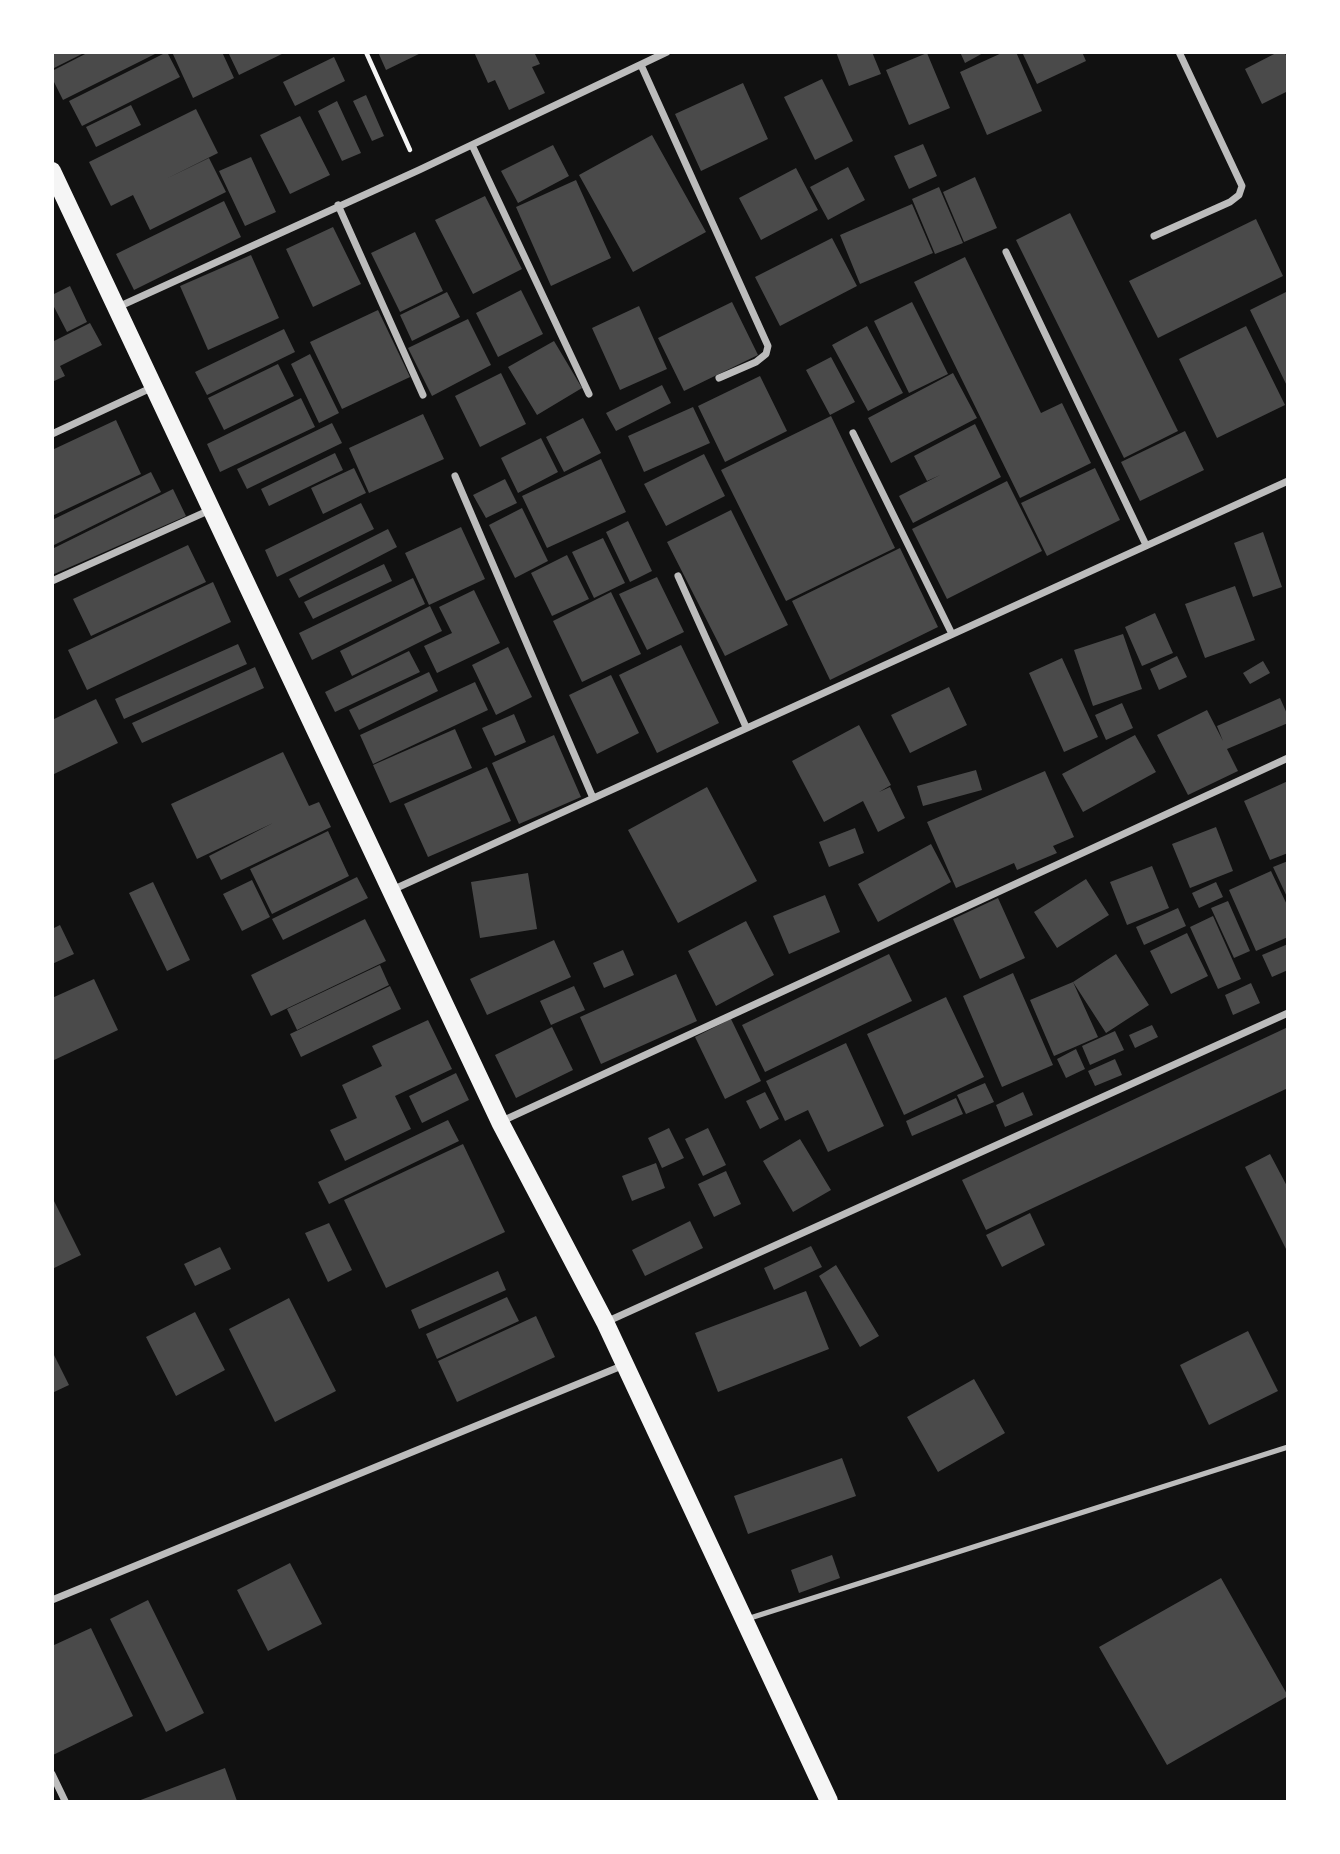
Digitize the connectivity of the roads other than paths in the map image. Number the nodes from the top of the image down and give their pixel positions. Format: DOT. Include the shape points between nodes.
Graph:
graph roads {
  1 [pos="667,52"];
  2 [pos="1179,52"];
  3 [pos="641,65"];
  4 [pos="472,145"];
  5 [pos="52,172"];
  6 [pos="338,205"];
  7 [pos="1154,236"];
  8 [pos="1006,252"];
  9 [pos="117,308"];
  10 [pos="719,378"];
  11 [pos="153,386"];
  12 [pos="589,394"];
  13 [pos="423,395"];
  14 [pos="853,433"];
  15 [pos="52,434"];
  16 [pos="456,475"];
  17 [pos="1287,481"];
  18 [pos="211,509"];
  19 [pos="1146,545"];
  20 [pos="678,576"];
  21 [pos="52,581"];
  22 [pos="952,634"];
  23 [pos="746,727"];
  24 [pos="1287,758"];
  25 [pos="593,798"];
  26 [pos="390,891"];
  27 [pos="1287,1013"];
  28 [pos="500,1122"];
  29 [pos="605,1322"];
  30 [pos="624,1365"];
  31 [pos="1287,1447"];
  32 [pos="52,1600"];
  33 [pos="744,1620"];
  34 [pos="52,1774"];
  35 [pos="65,1801"];
  36 [pos="829,1801"];
  1 -- 3 [label="street"];
  2 -- 7 [label="street" via="1241,186 1230,202"];
  3 -- 4 [label="street"];
  3 -- 10 [label="street" via="768,346 756,362"];
  4 -- 6 [label="street"];
  4 -- 12 [label="street"];
  5 -- 9 [label="main road"];
  6 -- 9 [label="street"];
  6 -- 13 [label="street"];
  8 -- 19 [label="street"];
  9 -- 11 [label="main road"];
  11 -- 15 [label="street"];
  11 -- 18 [label="main road"];
  14 -- 22 [label="street"];
  16 -- 25 [label="street"];
  17 -- 19 [label="street"];
  18 -- 21 [label="street"];
  18 -- 26 [label="main road"];
  19 -- 22 [label="street"];
  20 -- 23 [label="street"];
  22 -- 23 [label="street"];
  23 -- 25 [label="street"];
  24 -- 28 [label="street"];
  25 -- 26 [label="street"];
  26 -- 28 [label="main road"];
  27 -- 29 [label="street"];
  28 -- 29 [label="main road"];
  29 -- 30 [label="main road"];
  30 -- 32 [label="street"];
  30 -- 33 [label="main road"];
  31 -- 33 [label="lane"];
  33 -- 36 [label="main road"];
  34 -- 35 [label="street"];
}
